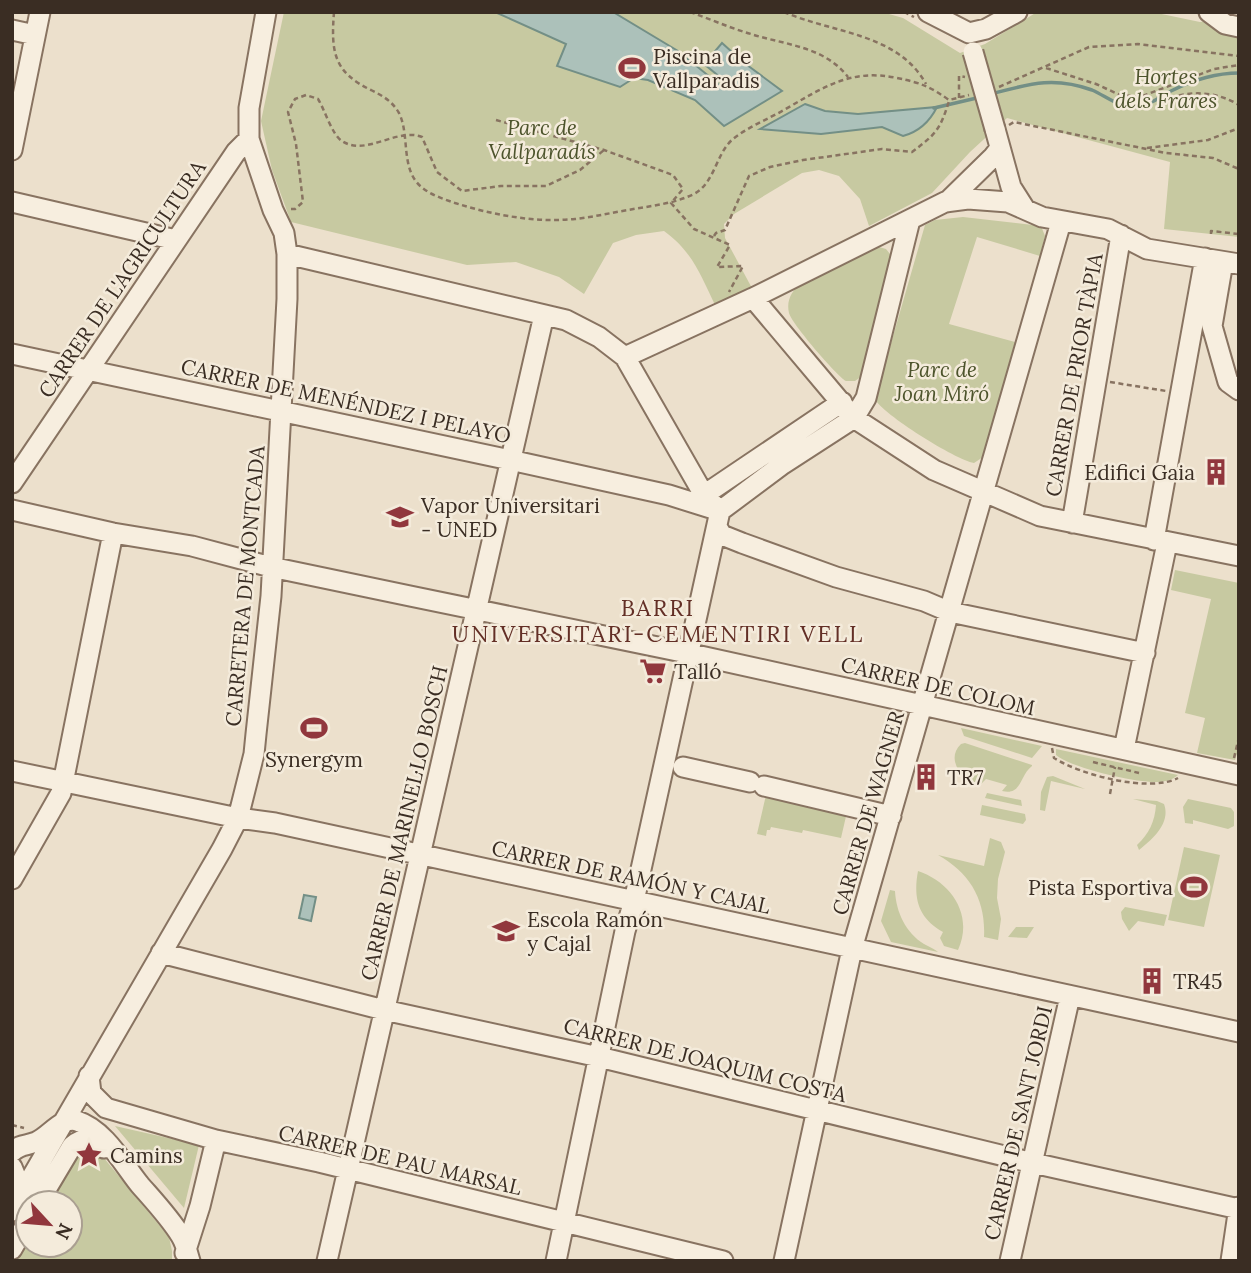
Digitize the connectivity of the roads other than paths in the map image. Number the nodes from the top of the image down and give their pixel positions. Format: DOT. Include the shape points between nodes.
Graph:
graph roads {
  1 [pos="40,12"];
  2 [pos="266,12"];
  3 [pos="928,12"];
  4 [pos="1017,12"];
  5 [pos="1209,12"];
  6 [pos="1239,27"];
  7 [pos="12,30"];
  8 [pos="35,35"];
  9 [pos="971,42"];
  10 [pos="999,135"];
  11 [pos="249,139"];
  12 [pos="12,150"];
  13 [pos="12,202"];
  14 [pos="947,202"];
  15 [pos="1025,209"];
  16 [pos="910,220"];
  17 [pos="1061,222"];
  18 [pos="1121,235"];
  19 [pos="176,240"];
  20 [pos="288,254"];
  21 [pos="1222,261"];
  22 [pos="743,297"];
  23 [pos="544,314"];
  24 [pos="12,354"];
  25 [pos="625,356"];
  26 [pos="87,369"];
  27 [pos="1239,390"];
  28 [pos="848,410"];
  29 [pos="282,411"];
  30 [pos="510,460"];
  31 [pos="686,465"];
  32 [pos="12,483"];
  33 [pos="984,492"];
  34 [pos="669,495"];
  35 [pos="704,495"];
  36 [pos="12,510"];
  37 [pos="718,519"];
  38 [pos="1072,523"];
  39 [pos="113,533"];
  40 [pos="1161,542"];
  41 [pos="1239,556"];
  42 [pos="271,567"];
  43 [pos="477,610"];
  44 [pos="950,612"];
  45 [pos="687,653"];
  46 [pos="1144,653"];
  47 [pos="921,706"];
  48 [pos="1124,749"];
  49 [pos="674,765"];
  50 [pos="12,771"];
  51 [pos="1234,774"];
  52 [pos="63,781"];
  53 [pos="891,816"];
  54 [pos="238,818"];
  55 [pos="420,855"];
  56 [pos="12,879"];
  57 [pos="634,901"];
  58 [pos="852,949"];
  59 [pos="161,953"];
  60 [pos="1070,996"];
  61 [pos="384,1010"];
  62 [pos="1239,1031"];
  63 [pos="599,1057"];
  64 [pos="89,1076"];
  65 [pos="818,1110"];
  66 [pos="63,1122"];
  67 [pos="216,1140"];
  68 [pos="14,1155"];
  69 [pos="1033,1163"];
  70 [pos="125,1167"];
  71 [pos="347,1170"];
  72 [pos="35,1172"];
  73 [pos="27,1189"];
  74 [pos="32,1189"];
  75 [pos="37,1189"];
  76 [pos="1239,1208"];
  77 [pos="565,1222"];
  78 [pos="186,1256"];
  79 [pos="327,1261"];
  80 [pos="556,1261"];
  81 [pos="723,1261"];
  82 [pos="785,1261"];
  83 [pos="1010,1261"];
  84 [pos="1231,1261"];
  1 -- 8 [label="street"];
  2 -- 11 [label="street, CARRETERA DE MONTCADA" via="249,108"];
  3 -- 9 [label="street"];
  4 -- 9 [label="street"];
  5 -- 6 [label="street" via="1225,24"];
  7 -- 8 [label="street"];
  8 -- 12 [label="street"];
  9 -- 10 [label="street, bridge"];
  10 -- 14 [label="street" via="986,164"];
  10 -- 15 [label="street" via="1011,187"];
  11 -- 19 [label="street, CARRER DE L'AGRICULTURA"];
  11 -- 20 [label="street, CARRETERA DE MONTCADA"];
  13 -- 19 [label="street"];
  14 -- 15 [label="street" via="982,199"];
  14 -- 16 [label="street"];
  15 -- 17 [label="street"];
  16 -- 22 [label="street"];
  16 -- 28 [label="street" via="866,398"];
  17 -- 18 [label="street"];
  17 -- 33 [label="street, CARRER DE WAGNER"];
  18 -- 21 [label="street" via="1147,249"];
  18 -- 38 [label="street, CARRER DE PRIOR TÀPIA"];
  19 -- 26 [label="street, CARRER DE L'AGRICULTURA"];
  20 -- 23 [label="street"];
  20 -- 29 [label="street, CARRETERA DE MONTCADA"];
  21 -- 27 [label="street" via="1212,326 1228,382"];
  21 -- 40 [label="street" via="1181,393"];
  22 -- 25 [label="street"];
  22 -- 28 [label="street"];
  23 -- 25 [label="street" via="566,320"];
  23 -- 30 [label="street, CARRER DE MARINEL·LO BOSCH"];
  24 -- 26 [label="street, CARRER DE MENÉNDEZ I PELAYO"];
  25 -- 31 [label="street"];
  26 -- 29 [label="street, CARRER DE MENÉNDEZ I PELAYO"];
  26 -- 32 [label="street, CARRER DE L'AGRICULTURA"];
  28 -- 33 [label="street" via="934,470"];
  28 -- 35 [label="street"];
  28 -- 37 [label="street"];
  29 -- 30 [label="street, CARRER DE MENÉNDEZ I PELAYO"];
  29 -- 42 [label="street, CARRETERA DE MONTCADA"];
  30 -- 34 [label="street, CARRER DE MENÉNDEZ I PELAYO"];
  30 -- 43 [label="street, CARRER DE MARINEL·LO BOSCH"];
  31 -- 34 [label="street"];
  31 -- 35 [label="street"];
  33 -- 38 [label="street" via="1040,516"];
  33 -- 44 [label="street, CARRER DE WAGNER"];
  34 -- 37 [label="street, CARRER DE MENÉNDEZ I PELAYO"];
  35 -- 37 [label="street"];
  36 -- 39 [label="street, CARRER DE COLOM"];
  37 -- 44 [label="street" via="722,535"];
  37 -- 45 [label="street"];
  38 -- 40 [label="street"];
  39 -- 42 [label="street, CARRER DE COLOM"];
  39 -- 52 [label="street"];
  40 -- 41 [label="street"];
  40 -- 46 [label="street"];
  42 -- 43 [label="street, CARRER DE COLOM"];
  42 -- 54 [label="street, CARRETERA DE MONTCADA" via="254,754"];
  43 -- 45 [label="street, CARRER DE COLOM"];
  43 -- 55 [label="street, CARRER DE MARINEL·LO BOSCH"];
  44 -- 46 [label="street"];
  44 -- 47 [label="street, CARRER DE WAGNER"];
  45 -- 47 [label="street, CARRER DE COLOM"];
  45 -- 49 [label="street"];
  46 -- 48 [label="street"];
  47 -- 48 [label="street, CARRER DE COLOM"];
  47 -- 53 [label="street, CARRER DE WAGNER"];
  48 -- 51 [label="street, CARRER DE COLOM"];
  49 -- 53 [label="street"];
  49 -- 57 [label="street"];
  50 -- 52 [label="street, CARRER DE RAMÓN Y CAJAL"];
  52 -- 54 [label="street, CARRER DE RAMÓN Y CAJAL"];
  52 -- 56 [label="street" via="61,793"];
  53 -- 58 [label="street, CARRER DE WAGNER"];
  54 -- 55 [label="street, CARRER DE RAMÓN Y CAJAL"];
  54 -- 59 [label="street, CARRETERA DE MONTCADA"];
  55 -- 57 [label="street, CARRER DE RAMÓN Y CAJAL"];
  55 -- 61 [label="street, CARRER DE MARINEL·LO BOSCH"];
  57 -- 58 [label="street, CARRER DE RAMÓN Y CAJAL"];
  57 -- 63 [label="street"];
  58 -- 60 [label="street, CARRER DE RAMÓN Y CAJAL"];
  58 -- 65 [label="street, CARRER DE WAGNER"];
  59 -- 61 [label="street, CARRER DE JOAQUIM COSTA"];
  59 -- 64 [label="street, CARRETERA DE MONTCADA"];
  60 -- 62 [label="street, CARRER DE RAMÓN Y CAJAL"];
  60 -- 69 [label="street, CARRER DE SANT JORDI"];
  61 -- 63 [label="street, CARRER DE JOAQUIM COSTA"];
  61 -- 71 [label="street, CARRER DE MARINEL·LO BOSCH"];
  63 -- 65 [label="street, CARRER DE JOAQUIM COSTA"];
  63 -- 77 [label="street"];
  64 -- 66 [label="street, CARRETERA DE MONTCADA"];
  64 -- 67 [label="street, CARRER DE PAU MARSAL" via="91,1093 106,1108"];
  65 -- 69 [label="street, CARRER DE JOAQUIM COSTA"];
  65 -- 82 [label="street, CARRER DE WAGNER"];
  66 -- 68 [label="street, CARRETERA DE MONTCADA"];
  66 -- 70 [label="street" via="76,1120 95,1132"];
  66 -- 72 [label="street, CARRETERA DE MONTCADA"];
  67 -- 71 [label="street, CARRER DE PAU MARSAL"];
  67 -- 78 [label="street"];
  68 -- 72 [label="street" via="25,1175"];
  68 -- 73 [label="street"];
  69 -- 76 [label="street, CARRER DE JOAQUIM COSTA"];
  69 -- 83 [label="street, CARRER DE SANT JORDI"];
  70 -- 75 [label="street" via="101,1144 79,1140"];
  70 -- 78 [label="street" via="174,1227"];
  71 -- 77 [label="street, CARRER DE PAU MARSAL"];
  71 -- 79 [label="street, CARRER DE MARINEL·LO BOSCH"];
  72 -- 74 [label="street, CARRETERA DE MONTCADA"];
  76 -- 84 [label="street"];
  77 -- 80 [label="street"];
  77 -- 81 [label="street, CARRER DE PAU MARSAL"];
}
